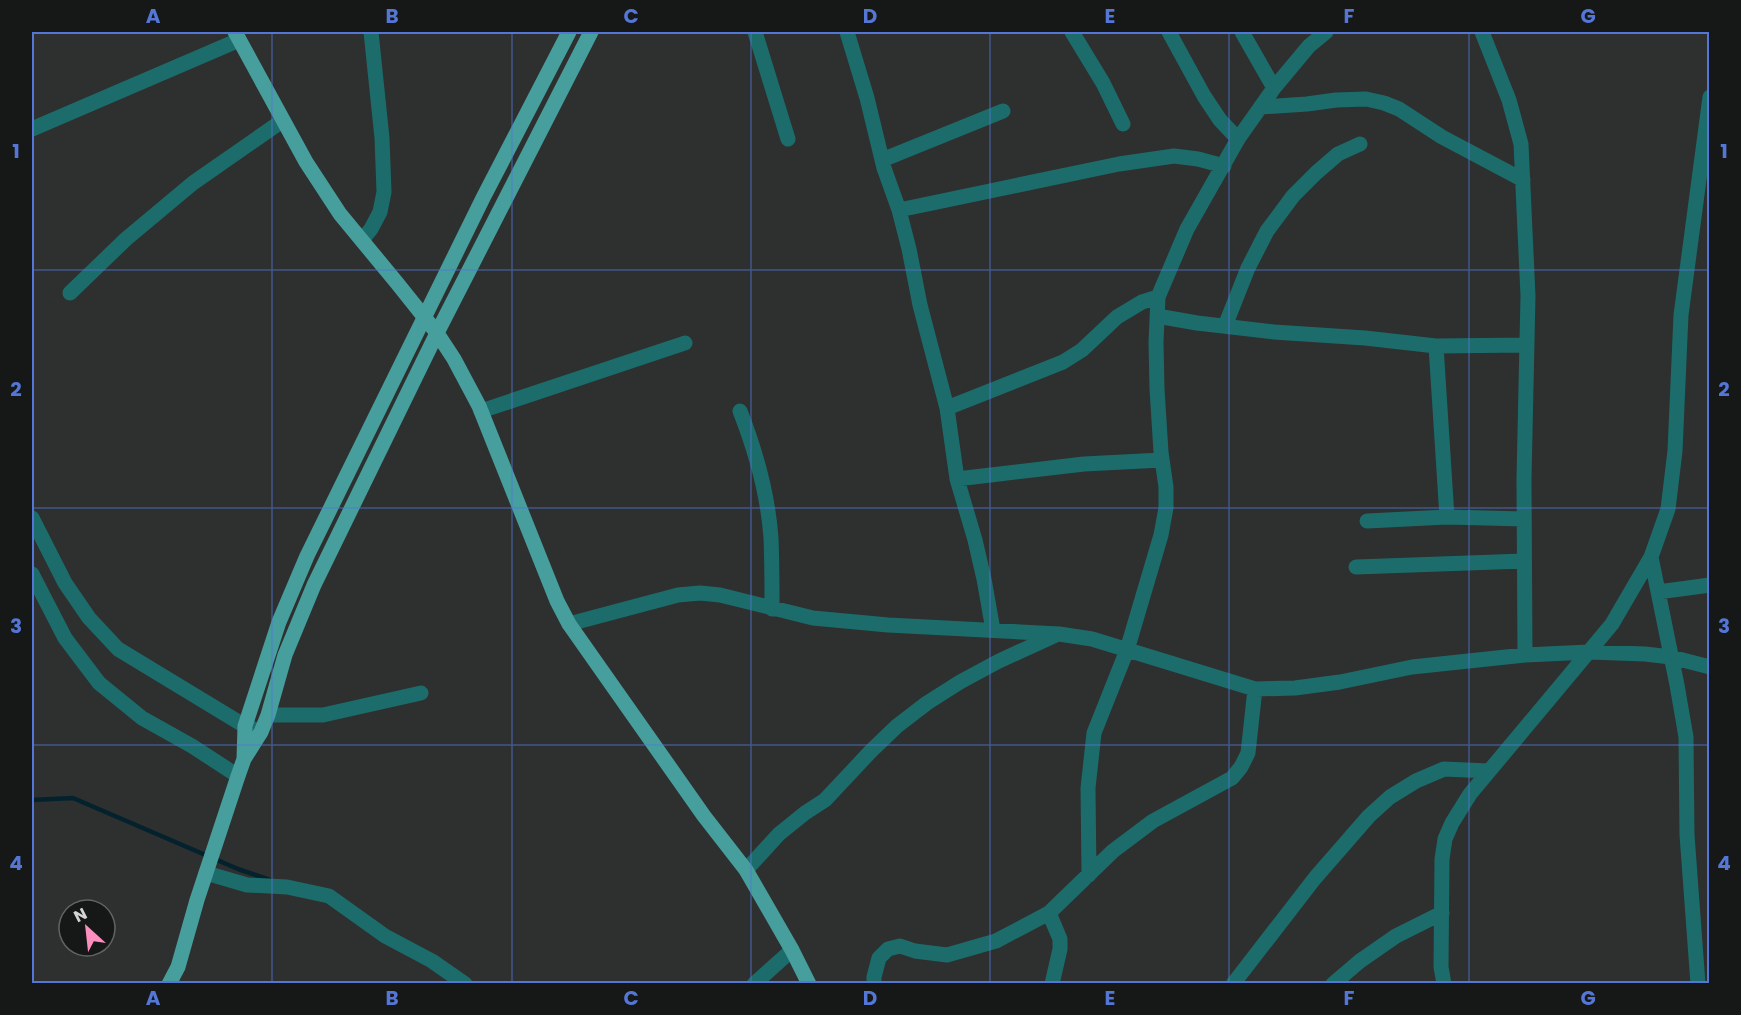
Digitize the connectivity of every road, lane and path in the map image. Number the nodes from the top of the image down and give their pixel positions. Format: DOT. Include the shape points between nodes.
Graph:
graph roads {
  1 [pos="371,32"];
  2 [pos="569,32"];
  3 [pos="591,32"];
  4 [pos="755,32"];
  5 [pos="847,32"];
  6 [pos="1072,32"];
  7 [pos="1169,32"];
  8 [pos="1242,32"];
  9 [pos="1326,32"];
  10 [pos="1482,32"];
  11 [pos="237,36"];
  12 [pos="1274,88"];
  13 [pos="1710,97"];
  14 [pos="1261,107"];
  15 [pos="1003,111"];
  16 [pos="282,121"];
  17 [pos="1123,124"];
  18 [pos="32,129"];
  19 [pos="788,139"];
  20 [pos="1238,139"];
  21 [pos="1360,144"];
  22 [pos="882,160"];
  23 [pos="1224,166"];
  24 [pos="1523,180"];
  25 [pos="899,210"];
  26 [pos="362,240"];
  27 [pos="70,293"];
  28 [pos="1158,297"];
  29 [pos="1157,316"];
  30 [pos="424,318"];
  31 [pos="1225,326"];
  32 [pos="437,333"];
  33 [pos="685,343"];
  34 [pos="1527,345"];
  35 [pos="1436,346"];
  36 [pos="946,408"];
  37 [pos="481,411"];
  38 [pos="740,411"];
  39 [pos="1161,460"];
  40 [pos="957,479"];
  41 [pos="1447,517"];
  42 [pos="32,518"];
  43 [pos="1524,519"];
  44 [pos="1367,521"];
  45 [pos="1652,557"];
  46 [pos="1524,561"];
  47 [pos="1356,567"];
  48 [pos="32,574"];
  49 [pos="1710,585"];
  50 [pos="1658,592"];
  51 [pos="772,609"];
  52 [pos="569,624"];
  53 [pos="993,630"];
  54 [pos="1059,634"];
  55 [pos="1127,650"];
  56 [pos="1589,652"];
  57 [pos="1525,655"];
  58 [pos="1671,657"];
  59 [pos="1710,667"];
  60 [pos="1255,689"];
  61 [pos="421,693"];
  62 [pos="268,715"];
  63 [pos="245,726"];
  64 [pos="261,732"];
  65 [pos="244,759"];
  66 [pos="1489,771"];
  67 [pos="238,776"];
  68 [pos="746,870"];
  69 [pos="206,873"];
  70 [pos="1089,875"];
  71 [pos="1049,913"];
  72 [pos="1442,913"];
  73 [pos="792,950"];
  74 [pos="178,967"];
  75 [pos="169,984"];
  76 [pos="177,984"];
  77 [pos="465,984"];
  78 [pos="754,984"];
  79 [pos="809,984"];
  80 [pos="874,984"];
  81 [pos="1052,984"];
  82 [pos="1233,984"];
  83 [pos="1334,984"];
  84 [pos="1444,984"];
  85 [pos="1698,984"];
  1 -- 26 [label="street" via="384,192 380,212"];
  2 -- 30 [label="main road"];
  3 -- 32 [label="main road"];
  4 -- 19 [label="street"];
  5 -- 22 [label="street"];
  6 -- 17 [label="street"];
  7 -- 20 [label="street" via="1204,96"];
  8 -- 12 [label="street"];
  9 -- 12 [label="street"];
  10 -- 24 [label="street" via="1509,100 1521,144"];
  11 -- 16 [label="main road"];
  11 -- 18 [label="street"];
  12 -- 14 [label="street"];
  13 -- 45 [label="street" via="1681,315 1676,451 1668,509"];
  14 -- 20 [label="street"];
  14 -- 24 [label="street" via="1366,99 1384,103"];
  15 -- 22 [label="street"];
  16 -- 26 [label="main road" via="328,197"];
  16 -- 27 [label="street" via="193,183"];
  20 -- 23 [label="street"];
  21 -- 31 [label="street" via="1338,154 1316,172 1267,231"];
  22 -- 25 [label="street"];
  23 -- 25 [label="street" via="1174,156"];
  23 -- 28 [label="street" via="1187,229"];
  24 -- 34 [label="street"];
  25 -- 36 [label="street"];
  26 -- 30 [label="main road"];
  28 -- 29 [label="street"];
  28 -- 36 [label="street" via="1117,317 1063,362"];
  29 -- 31 [label="street"];
  29 -- 39 [label="street"];
  30 -- 32 [label="main road"];
  30 -- 63 [label="main road" via="307,556 279,622"];
  31 -- 35 [label="street"];
  32 -- 37 [label="main road"];
  32 -- 62 [label="main road" via="314,585 285,656"];
  33 -- 37 [label="street"];
  34 -- 35 [label="street"];
  34 -- 43 [label="street"];
  35 -- 41 [label="street"];
  36 -- 40 [label="street"];
  37 -- 52 [label="main road"];
  38 -- 51 [label="street" via="761,476 771,537"];
  39 -- 40 [label="street" via="1084,464"];
  39 -- 55 [label="street" via="1166,508"];
  40 -- 53 [label="street" via="977,549"];
  41 -- 43 [label="street"];
  41 -- 44 [label="street"];
  42 -- 63 [label="street" via="65,582 89,618 118,649"];
  43 -- 46 [label="street"];
  45 -- 50 [label="street"];
  45 -- 56 [label="street" via="1612,624"];
  46 -- 47 [label="street"];
  46 -- 57 [label="street"];
  48 -- 67 [label="street" via="65,638 99,683 142,718"];
  49 -- 50 [label="street"];
  50 -- 58 [label="street"];
  51 -- 52 [label="street" via="700,593 678,595"];
  51 -- 53 [label="street" via="824,619"];
  52 -- 68 [label="main road"];
  53 -- 54 [label="street"];
  54 -- 55 [label="street"];
  54 -- 68 [label="street" via="960,682 897,726 825,800 779,834"];
  55 -- 60 [label="street"];
  55 -- 70 [label="street" via="1094,733 1088,788"];
  56 -- 57 [label="street"];
  56 -- 58 [label="street"];
  56 -- 66 [label="street"];
  57 -- 60 [label="street" via="1412,667 1295,688"];
  58 -- 59 [label="street"];
  58 -- 85 [label="street" via="1686,737 1686,835"];
  60 -- 70 [label="street" via="1248,753 1232,778 1153,820"];
  61 -- 62 [label="street" via="323,715"];
  62 -- 64 [label="main road"];
  63 -- 64 [label="street"];
  63 -- 65 [label="main road"];
  64 -- 65 [label="main road"];
  65 -- 67 [label="main road"];
  66 -- 72 [label="street" via="1470,794 1445,839"];
  66 -- 82 [label="street" via="1444,770 1390,797 1315,878"];
  67 -- 69 [label="main road"];
  68 -- 73 [label="main road"];
  69 -- 74 [label="main road"];
  69 -- 77 [label="street" via="247,885 287,887 329,896 384,936"];
  70 -- 71 [label="street"];
  71 -- 80 [label="street" via="996,942 948,956 900,946 888,949 879,958"];
  71 -- 81 [label="street" via="1060,939"];
  72 -- 83 [label="street" via="1396,936"];
  72 -- 84 [label="street"];
  73 -- 78 [label="street"];
  73 -- 79 [label="main road"];
  74 -- 75 [label="main road"];
  74 -- 76 [label="main road"];
}
